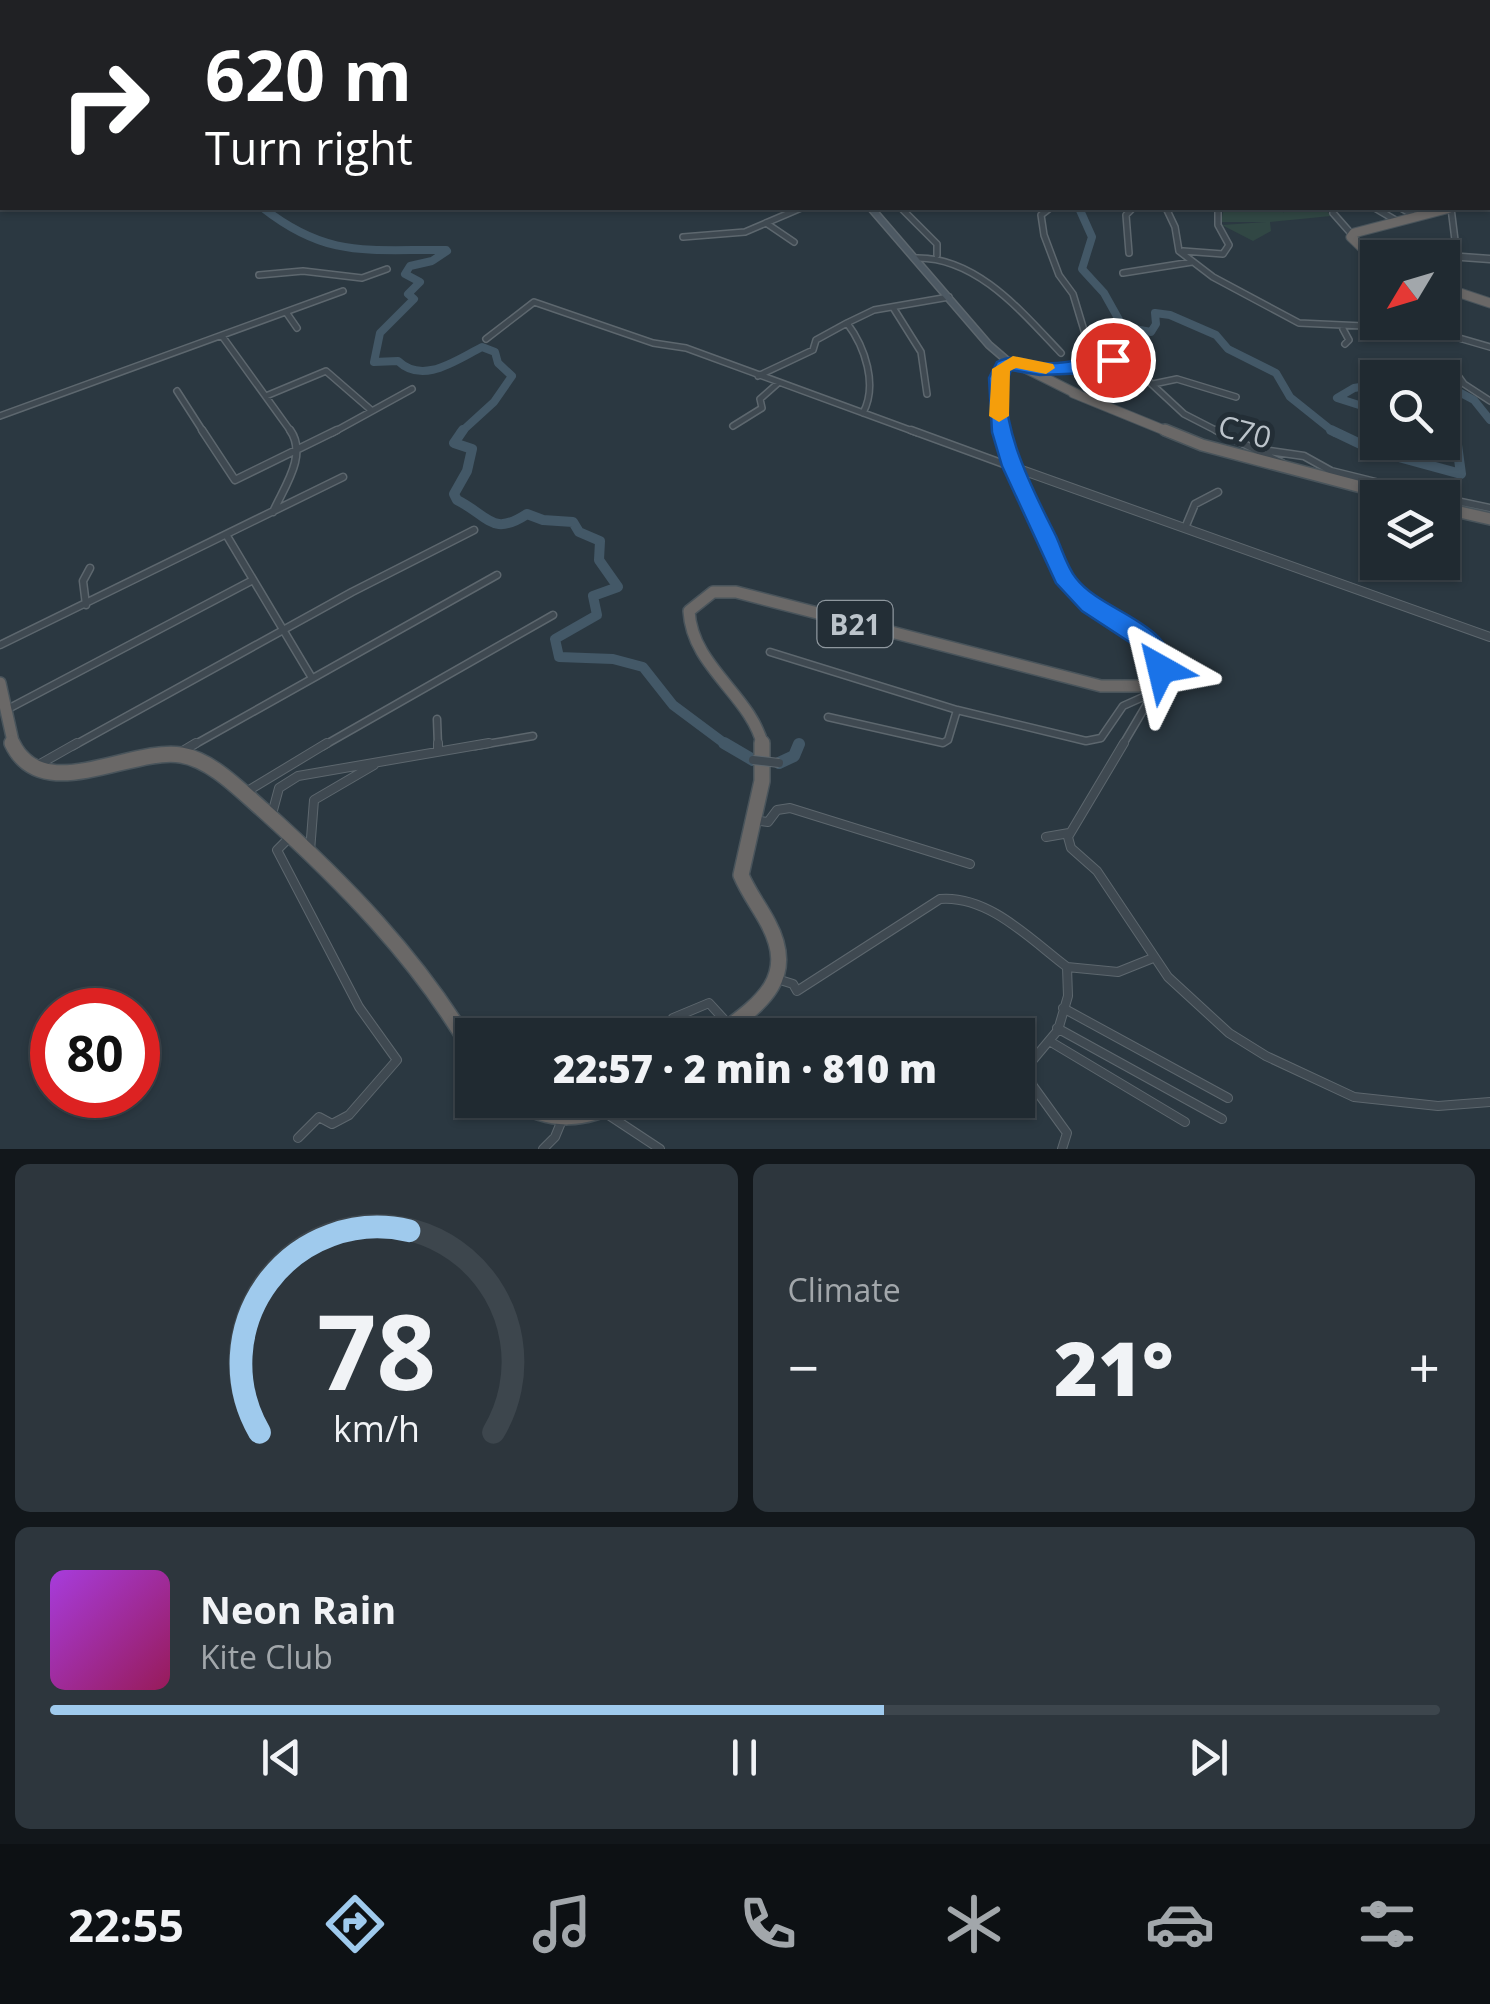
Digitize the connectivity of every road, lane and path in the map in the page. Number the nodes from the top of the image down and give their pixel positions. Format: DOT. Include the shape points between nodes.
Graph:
graph roads {
  1 [pos="794,210"];
  2 [pos="873,210"];
  3 [pos="903,210"];
  4 [pos="1048,210"];
  5 [pos="1131,210"];
  6 [pos="1167,210"];
  7 [pos="1218,210"];
  8 [pos="1331,210"];
  9 [pos="1378,210"];
  10 [pos="1405,210"];
  11 [pos="1434,210"];
  12 [pos="1452,210"];
  13 [pos="1416,216"];
  14 [pos="1398,222"];
  15 [pos="765,223"];
  16 [pos="683,238"];
  17 [pos="1362,240"];
  18 [pos="1455,240"];
  19 [pos="794,242"];
  20 [pos="1360,242"];
  21 [pos="1360,242"];
  22 [pos="1179,251"];
  23 [pos="1129,253"];
  24 [pos="937,256"];
  25 [pos="1460,256"];
  26 [pos="915,258"];
  27 [pos="1490,260"];
  28 [pos="1193,262"];
  29 [pos="386,269"];
  30 [pos="1124,273"];
  31 [pos="259,275"];
  32 [pos="344,291"];
  33 [pos="1460,293"];
  34 [pos="949,297"];
  35 [pos="1490,303"];
  36 [pos="894,309"];
  37 [pos="286,312"];
  38 [pos="970,322"];
  39 [pos="847,323"];
  40 [pos="297,328"];
  41 [pos="1342,328"];
  42 [pos="222,336"];
  43 [pos="486,340"];
  44 [pos="1345,344"];
  45 [pos="1134,346"];
  46 [pos="1490,347"];
  47 [pos="1110,352"];
  48 [pos="1062,353"];
  49 [pos="999,356"];
  50 [pos="1011,366"];
  51 [pos="1142,373"];
  52 [pos="758,376"];
  53 [pos="1460,378"];
  54 [pos="778,384"];
  55 [pos="1153,384"];
  56 [pos="412,389"];
  57 [pos="177,391"];
  58 [pos="927,394"];
  59 [pos="266,396"];
  60 [pos="1236,397"];
  61 [pos="1490,401"];
  62 [pos="372,410"];
  63 [pos="863,413"];
  64 [pos="0,416"];
  65 [pos="733,426"];
  66 [pos="300,449"];
  67 [pos="1263,450"];
  68 [pos="1012,466"];
  69 [pos="1292,469"];
  70 [pos="343,477"];
  71 [pos="1367,480"];
  72 [pos="1360,487"];
  73 [pos="1218,492"];
  74 [pos="1460,502"];
  75 [pos="1490,508"];
  76 [pos="273,512"];
  77 [pos="1460,512"];
  78 [pos="1490,519"];
  79 [pos="474,530"];
  80 [pos="1184,530"];
  81 [pos="227,536"];
  82 [pos="90,568"];
  83 [pos="496,575"];
  84 [pos="251,581"];
  85 [pos="86,606"];
  86 [pos="552,615"];
  87 [pos="284,631"];
  88 [pos="1490,637"];
  89 [pos="0,645"];
  90 [pos="770,652"];
  91 [pos="312,678"];
  92 [pos="0,683"];
  93 [pos="5,710"];
  94 [pos="956,710"];
  95 [pos="828,716"];
  96 [pos="436,719"];
  97 [pos="533,736"];
  98 [pos="438,752"];
  99 [pos="171,758"];
  100 [pos="390,759"];
  101 [pos="753,760"];
  102 [pos="780,763"];
  103 [pos="34,767"];
  104 [pos="244,793"];
  105 [pos="270,820"];
  106 [pos="753,820"];
  107 [pos="1068,833"];
  108 [pos="289,838"];
  109 [pos="1046,838"];
  110 [pos="309,857"];
  111 [pos="970,864"];
  112 [pos="1153,958"];
  113 [pos="1068,968"];
  114 [pos="776,978"];
  115 [pos="1063,1008"];
  116 [pos="675,1018"];
  117 [pos="723,1018"];
  118 [pos="741,1018"];
  119 [pos="455,1021"];
  120 [pos="1058,1028"];
  121 [pos="1052,1042"];
  122 [pos="1228,1098"];
  123 [pos="1490,1102"];
  124 [pos="554,1118"];
  125 [pos="572,1118"];
  126 [pos="613,1118"];
  127 [pos="1222,1119"];
  128 [pos="562,1120"];
  129 [pos="1185,1122"];
  130 [pos="298,1138"];
  131 [pos="555,1138"];
  132 [pos="543,1149"];
  133 [pos="562,1149"];
  134 [pos="660,1149"];
  135 [pos="1062,1149"];
  1 -- 15 [label="street"];
  2 -- 26 [label="main road"];
  3 -- 24 [label="street" via="937,244"];
  4 -- 47 [label="street" via="1041,216 1055,265 1073,294 1083,332"];
  5 -- 23 [label="street"];
  6 -- 22 [label="street"];
  7 -- 22 [label="street" via="1218,226 1229,243 1224,254"];
  8 -- 20 [label="street"];
  8 -- 21 [label="street"];
  9 -- 14 [label="street"];
  10 -- 13 [label="street"];
  11 -- 13 [label="highway"];
  12 -- 18 [label="street"];
  13 -- 14 [label="highway"];
  14 -- 17 [label="highway" via="1359,234"];
  15 -- 16 [label="street" via="745,232"];
  15 -- 19 [label="street"];
  22 -- 28 [label="street"];
  24 -- 26 [label="street"];
  24 -- 48 [label="street" via="977,276"];
  25 -- 27 [label="street"];
  26 -- 34 [label="main road"];
  28 -- 30 [label="street"];
  28 -- 41 [label="street" via="1289,320"];
  29 -- 31 [label="street" via="362,278 297,271"];
  32 -- 37 [label="street"];
  33 -- 35 [label="highway"];
  34 -- 36 [label="street"];
  34 -- 38 [label="main road"];
  36 -- 39 [label="street"];
  36 -- 58 [label="street" via="921,352"];
  37 -- 40 [label="street"];
  37 -- 42 [label="street"];
  38 -- 49 [label="main road"];
  38 -- 50 [label="main road"];
  39 -- 52 [label="street" via="816,340 815,348"];
  39 -- 63 [label="street" via="858,335 872,392"];
  41 -- 44 [label="street"];
  41 -- 46 [label="street" via="1428,328"];
  42 -- 59 [label="street"];
  42 -- 64 [label="street"];
  43 -- 52 [label="street" via="534,302"];
  45 -- 51 [label="street"];
  47 -- 50 [label="street" via="1113,360 1089,367"];
  47 -- 51 [label="street"];
  49 -- 50 [label="highway"];
  50 -- 68 [label="highway, B21" via="999,386"];
  50 -- 69 [label="highway, C70" via="1202,446"];
  51 -- 55 [label="street"];
  52 -- 54 [label="street"];
  53 -- 61 [label="street"];
  54 -- 63 [label="street"];
  54 -- 65 [label="street" via="760,399 762,408"];
  55 -- 60 [label="street" via="1177,380"];
  55 -- 67 [label="street" via="1184,414"];
  56 -- 62 [label="street"];
  57 -- 66 [label="street" via="235,480"];
  59 -- 62 [label="street" via="324,371"];
  59 -- 66 [label="street"];
  62 -- 66 [label="street"];
  63 -- 68 [label="street"];
  66 -- 76 [label="street"];
  67 -- 69 [label="street"];
  67 -- 71 [label="street" via="1304,456"];
  68 -- 80 [label="street"];
  68 -- 106 [label="highway, B21" via="1067,583 1153,646 1160,674 1138,687 1096,684 752,596 713,592 692,606 688,622 763,739 764,780"];
  69 -- 72 [label="highway, C70"];
  70 -- 76 [label="street"];
  73 -- 80 [label="street" via="1195,504"];
  74 -- 75 [label="street"];
  76 -- 81 [label="street"];
  77 -- 78 [label="highway"];
  79 -- 87 [label="street"];
  80 -- 88 [label="street"];
  81 -- 84 [label="street"];
  81 -- 85 [label="street"];
  82 -- 85 [label="street" via="83,581"];
  83 -- 91 [label="street"];
  84 -- 87 [label="street"];
  84 -- 93 [label="street"];
  85 -- 89 [label="street"];
  86 -- 104 [label="street"];
  87 -- 91 [label="street"];
  87 -- 103 [label="street"];
  90 -- 94 [label="street"];
  91 -- 99 [label="street"];
  92 -- 93 [label="highway"];
  93 -- 103 [label="highway" via="14,750"];
  94 -- 95 [label="street" via="943,743"];
  94 -- 107 [label="street" via="1092,742 1123,706 1156,690"];
  96 -- 98 [label="street"];
  97 -- 98 [label="street"];
  98 -- 100 [label="street"];
  99 -- 103 [label="highway" via="151,755 69,773"];
  99 -- 104 [label="highway" via="202,761"];
  100 -- 105 [label="street" via="287,780"];
  100 -- 110 [label="street" via="344,776 314,800"];
  101 -- 102 [label="street, bridge"];
  104 -- 105 [label="highway"];
  105 -- 108 [label="highway"];
  106 -- 111 [label="street" via="773,820 778,810 790,808"];
  106 -- 114 [label="highway, B21" via="741,875 777,942"];
  107 -- 109 [label="street"];
  107 -- 112 [label="street" via="1071,848 1097,871"];
  108 -- 110 [label="highway"];
  108 -- 130 [label="street" via="277,850 279,860 370,1027 396,1060 348,1115 332,1124 319,1118"];
  110 -- 119 [label="highway" via="379,924"];
  112 -- 113 [label="street" via="1118,972"];
  112 -- 123 [label="street" via="1229,1034 1317,1082 1354,1097 1408,1105"];
  113 -- 114 [label="street" via="986,910 953,896 797,991"];
  113 -- 115 [label="street"];
  114 -- 118 [label="highway" via="771,992"];
  115 -- 120 [label="street"];
  115 -- 122 [label="street"];
  116 -- 117 [label="street" via="709,1003"];
  120 -- 121 [label="street"];
  120 -- 127 [label="street"];
  121 -- 129 [label="street"];
  121 -- 135 [label="street" via="1027,1068 1033,1090 1061,1118 1067,1133"];
  124 -- 128 [label="highway"];
  125 -- 128 [label="highway"];
  126 -- 134 [label="street"];
  128 -- 131 [label="street"];
  131 -- 132 [label="street"];
  131 -- 133 [label="street"];
}
